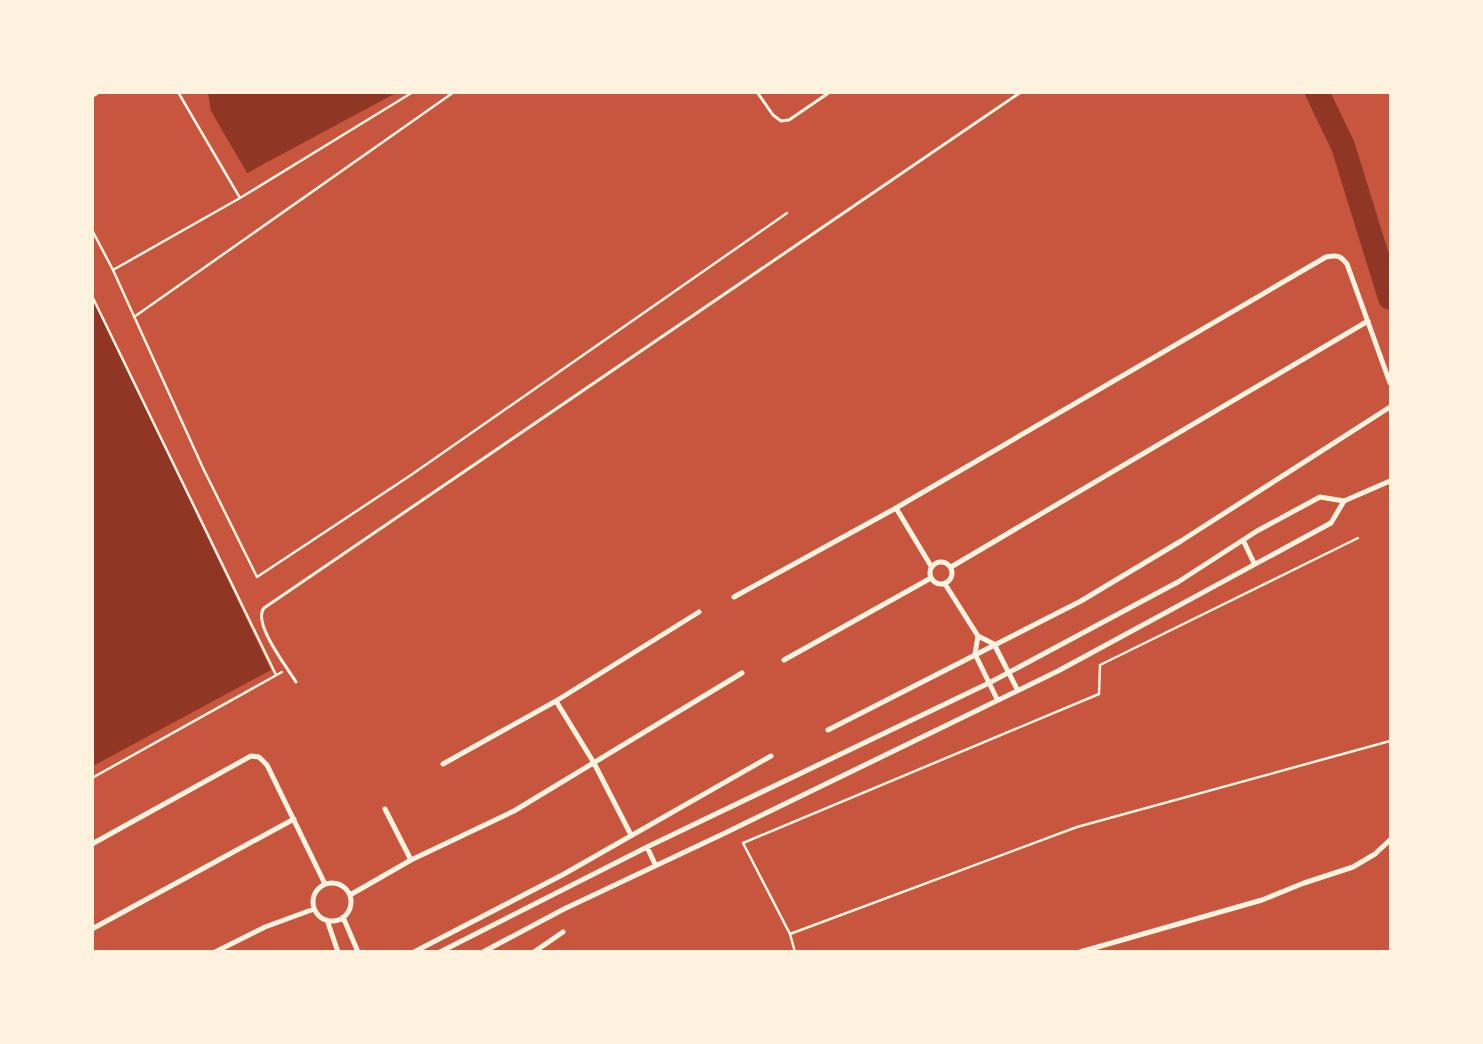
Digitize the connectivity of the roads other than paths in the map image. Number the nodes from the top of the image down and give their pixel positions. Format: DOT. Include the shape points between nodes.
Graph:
graph roads {
  1 [pos="756,92"];
  2 [pos="830,92"];
  3 [pos="1021,92"];
  4 [pos="1368,321"];
  5 [pos="1390,382"];
  6 [pos="1390,406"];
  7 [pos="1390,480"];
  8 [pos="1344,501"];
  9 [pos="896,508"];
  10 [pos="1243,540"];
  11 [pos="1254,563"];
  12 [pos="931,566"];
  13 [pos="951,567"];
  14 [pos="931,578"];
  15 [pos="945,584"];
  16 [pos="734,597"];
  17 [pos="699,612"];
  18 [pos="978,636"];
  19 [pos="994,644"];
  20 [pos="975,654"];
  21 [pos="784,660"];
  22 [pos="1010,672"];
  23 [pos="742,673"];
  24 [pos="296,682"];
  25 [pos="989,683"];
  26 [pos="1017,689"];
  27 [pos="997,699"];
  28 [pos="556,701"];
  29 [pos="828,730"];
  30 [pos="771,756"];
  31 [pos="594,763"];
  32 [pos="443,764"];
  33 [pos="385,809"];
  34 [pos="294,819"];
  35 [pos="631,835"];
  36 [pos="1390,840"];
  37 [pos="92,844"];
  38 [pos="648,847"];
  39 [pos="411,860"];
  40 [pos="655,864"];
  41 [pos="325,884"];
  42 [pos="350,895"];
  43 [pos="314,909"];
  44 [pos="343,917"];
  45 [pos="327,920"];
  46 [pos="92,929"];
  47 [pos="563,932"];
  48 [pos="215,952"];
  49 [pos="338,952"];
  50 [pos="358,952"];
  51 [pos="414,952"];
  52 [pos="440,952"];
  53 [pos="483,952"];
  54 [pos="534,952"];
  55 [pos="1080,952"];
  1 -- 2 [label="lane" via="773,115 782,121 790,120"];
  3 -- 24 [label="lane" via="264,608 260,618 266,634"];
  4 -- 5 [label="street"];
  4 -- 9 [label="street" via="1347,264 1342,257 1326,257"];
  4 -- 13 [label="street"];
  6 -- 19 [label="street" via="1133,571"];
  7 -- 8 [label="street"];
  8 -- 10 [label="street" via="1320,498"];
  8 -- 11 [label="street" via="1331,523"];
  9 -- 12 [label="street"];
  9 -- 16 [label="street"];
  10 -- 11 [label="street"];
  10 -- 22 [label="street" via="1178,582"];
  11 -- 26 [label="street" via="1181,606"];
  12 -- 13 [label="street" via="941,561"];
  12 -- 14 [label="street"];
  13 -- 15 [label="street" via="952,576"];
  14 -- 15 [label="street" via="937,584"];
  14 -- 21 [label="street"];
  15 -- 18 [label="street"];
  17 -- 28 [label="street"];
  18 -- 19 [label="street"];
  18 -- 20 [label="street"];
  19 -- 20 [label="street"];
  19 -- 22 [label="street"];
  20 -- 25 [label="street"];
  20 -- 29 [label="street"];
  22 -- 25 [label="street"];
  22 -- 26 [label="street"];
  23 -- 31 [label="street"];
  25 -- 27 [label="street"];
  25 -- 38 [label="street"];
  26 -- 27 [label="street"];
  27 -- 40 [label="street"];
  28 -- 31 [label="street"];
  28 -- 32 [label="street"];
  30 -- 35 [label="street"];
  31 -- 35 [label="street"];
  31 -- 39 [label="street" via="514,811"];
  33 -- 39 [label="street"];
  34 -- 37 [label="street" via="267,765 259,757 251,756"];
  34 -- 41 [label="street"];
  34 -- 46 [label="street"];
  35 -- 51 [label="street" via="564,874"];
  36 -- 55 [label="street" via="1353,867 1304,882 1262,900"];
  38 -- 40 [label="street"];
  38 -- 52 [label="street"];
  39 -- 42 [label="street"];
  40 -- 53 [label="street"];
  41 -- 42 [label="street" via="337,883"];
  41 -- 43 [label="street" via="314,894"];
  42 -- 44 [label="street" via="350,907"];
  43 -- 45 [label="street"];
  43 -- 48 [label="street" via="265,927"];
  44 -- 45 [label="street"];
  44 -- 50 [label="street"];
  45 -- 49 [label="street"];
  47 -- 54 [label="street"];
}
